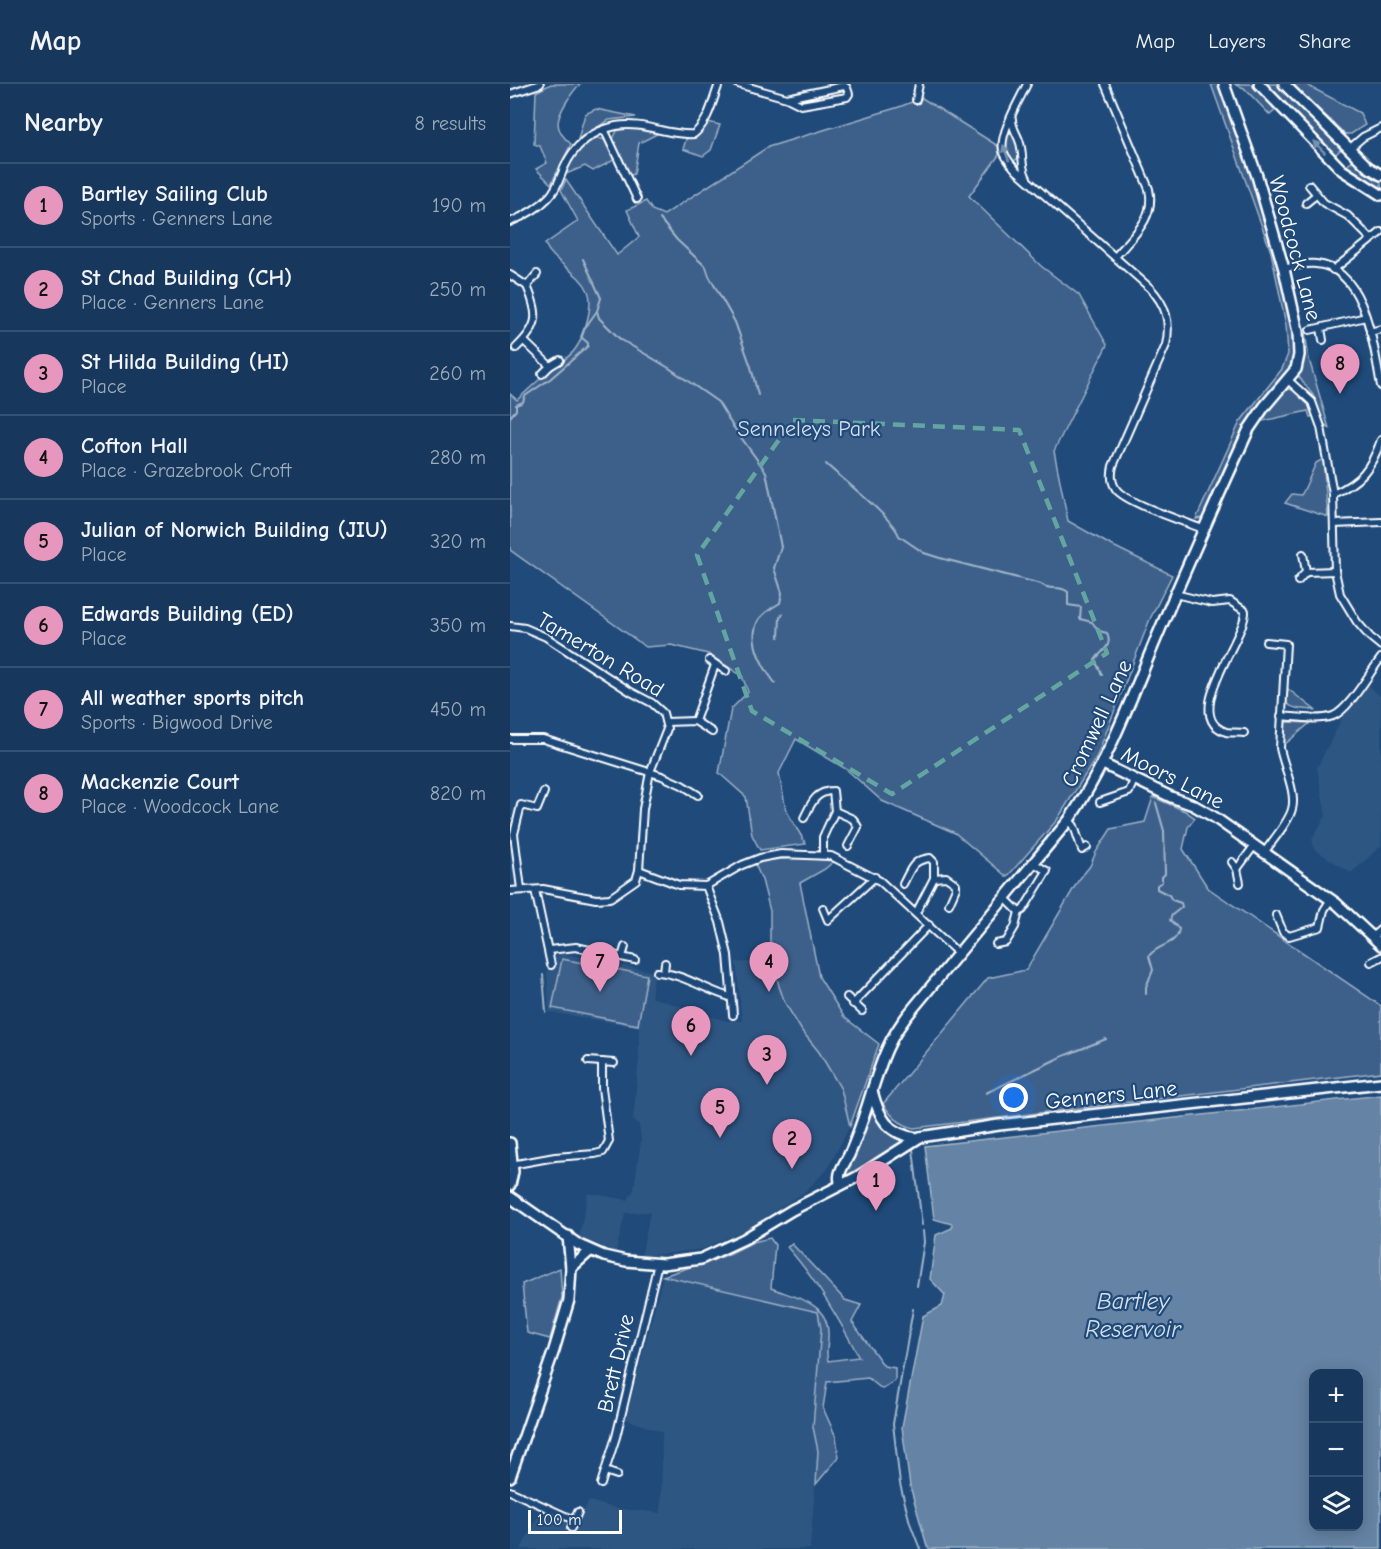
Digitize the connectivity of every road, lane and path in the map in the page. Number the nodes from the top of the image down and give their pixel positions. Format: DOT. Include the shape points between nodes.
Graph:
graph roads {
  1 [pos="540,84"];
  2 [pos="718,84"];
  3 [pos="738,84"];
  4 [pos="919,84"];
  5 [pos="1027,84"];
  6 [pos="1105,84"];
  7 [pos="1225,84"];
  8 [pos="1259,84"];
  9 [pos="1284,84"];
  10 [pos="510,94"];
  11 [pos="787,98"];
  12 [pos="916,100"];
  13 [pos="1012,118"];
  14 [pos="1381,128"];
  15 [pos="604,129"];
  16 [pos="1349,149"];
  17 [pos="1336,164"];
  18 [pos="1381,175"];
  19 [pos="1029,181"];
  20 [pos="1309,185"];
  21 [pos="1316,195"];
  22 [pos="1381,195"];
  23 [pos="637,199"];
  24 [pos="1306,202"];
  25 [pos="510,222"];
  26 [pos="1381,232"];
  27 [pos="1371,239"];
  28 [pos="1116,256"];
  29 [pos="1284,269"];
  30 [pos="1333,270"];
  31 [pos="537,274"];
  32 [pos="510,275"];
  33 [pos="527,286"];
  34 [pos="1366,317"];
  35 [pos="1321,328"];
  36 [pos="1381,329"];
  37 [pos="1310,330"];
  38 [pos="1370,332"];
  39 [pos="1323,340"];
  40 [pos="524,341"];
  41 [pos="516,348"];
  42 [pos="560,360"];
  43 [pos="550,366"];
  44 [pos="542,374"];
  45 [pos="1288,380"];
  46 [pos="1381,386"];
  47 [pos="1381,440"];
  48 [pos="1332,494"];
  49 [pos="1381,522"];
  50 [pos="1334,524"];
  51 [pos="1203,529"];
  52 [pos="1304,554"];
  53 [pos="1335,571"];
  54 [pos="1306,572"];
  55 [pos="1298,582"];
  56 [pos="1175,594"];
  57 [pos="510,626"];
  58 [pos="1266,642"];
  59 [pos="1381,646"];
  60 [pos="1381,658"];
  61 [pos="708,660"];
  62 [pos="715,665"];
  63 [pos="726,671"];
  64 [pos="1281,716"];
  65 [pos="695,721"];
  66 [pos="666,722"];
  67 [pos="712,732"];
  68 [pos="1244,733"];
  69 [pos="510,739"];
  70 [pos="1103,764"];
  71 [pos="650,772"];
  72 [pos="1134,780"];
  73 [pos="693,782"];
  74 [pos="689,788"];
  75 [pos="543,792"];
  76 [pos="698,795"];
  77 [pos="1100,802"];
  78 [pos="835,811"];
  79 [pos="804,818"];
  80 [pos="1070,820"];
  81 [pos="848,846"];
  82 [pos="1254,846"];
  83 [pos="1087,847"];
  84 [pos="1264,854"];
  85 [pos="823,855"];
  86 [pos="1232,862"];
  87 [pos="1035,864"];
  88 [pos="1237,869"];
  89 [pos="639,870"];
  90 [pos="875,877"];
  91 [pos="933,878"];
  92 [pos="1240,883"];
  93 [pos="903,884"];
  94 [pos="706,886"];
  95 [pos="521,889"];
  96 [pos="535,890"];
  97 [pos="510,891"];
  98 [pos="1005,898"];
  99 [pos="1331,899"];
  100 [pos="948,904"];
  101 [pos="823,908"];
  102 [pos="1019,912"];
  103 [pos="916,913"];
  104 [pos="1276,915"];
  105 [pos="929,926"];
  106 [pos="1381,929"];
  107 [pos="1373,936"];
  108 [pos="996,944"];
  109 [pos="1381,945"];
  110 [pos="625,947"];
  111 [pos="549,950"];
  112 [pos="959,954"];
  113 [pos="622,957"];
  114 [pos="1381,957"];
  115 [pos="635,960"];
  116 [pos="1371,962"];
  117 [pos="665,963"];
  118 [pos="551,965"];
  119 [pos="847,997"];
  120 [pos="730,998"];
  121 [pos="853,1004"];
  122 [pos="862,1011"];
  123 [pos="733,1015"];
  124 [pos="588,1061"];
  125 [pos="602,1062"];
  126 [pos="614,1063"];
  127 [pos="1381,1083"];
  128 [pos="872,1091"];
  129 [pos="917,1138"];
  130 [pos="510,1143"];
  131 [pos="510,1166"];
  132 [pos="510,1185"];
  133 [pos="841,1185"];
  134 [pos="511,1199"];
  135 [pos="568,1236"];
  136 [pos="591,1251"];
  137 [pos="658,1263"];
  138 [pos="571,1268"];
  139 [pos="605,1472"];
  140 [pos="617,1476"];
  141 [pos="510,1477"];
  142 [pos="601,1484"];
  143 [pos="510,1491"];
  144 [pos="578,1512"];
  145 [pos="574,1520"];
  146 [pos="571,1528"];
  1 -- 10 [label="street"];
  2 -- 15 [label="street" via="708,116 694,134 675,134 641,124"];
  3 -- 11 [label="street"];
  4 -- 12 [label="street"];
  5 -- 13 [label="street"];
  6 -- 28 [label="street" via="1151,198 1149,214"];
  7 -- 29 [label="street, Woodcock Lane"];
  17 -- 8 [label="street, one-way"];
  9 -- 16 [label="street"];
  11 -- 11 [label="street" via="844,86 849,94 829,102 801,105"];
  13 -- 19 [label="street" via="1021,144 1022,168"];
  19 -- 13 [label="street, one-way" via="1003,153 1003,136"];
  14 -- 16 [label="street"];
  15 -- 23 [label="street"];
  15 -- 25 [label="street" via="580,144 550,196"];
  16 -- 17 [label="street"];
  16 -- 18 [label="street"];
  17 -- 22 [label="street"];
  19 -- 28 [label="street"];
  20 -- 21 [label="street"];
  21 -- 24 [label="street"];
  21 -- 27 [label="street" via="1348,216"];
  26 -- 27 [label="street"];
  27 -- 30 [label="street"];
  28 -- 51 [label="street" via="1158,297 1169,326 1166,345 1113,466 1113,484 1123,497"];
  29 -- 30 [label="street" via="1317,264"];
  29 -- 45 [label="street, Woodcock Lane" via="1298,332 1298,363"];
  30 -- 34 [label="street" via="1344,276"];
  31 -- 33 [label="street"];
  32 -- 33 [label="street"];
  33 -- 40 [label="street" via="537,314"];
  34 -- 35 [label="street"];
  34 -- 38 [label="street"];
  35 -- 37 [label="street"];
  35 -- 39 [label="street"];
  36 -- 38 [label="street"];
  38 -- 46 [label="street"];
  40 -- 41 [label="street"];
  40 -- 43 [label="street"];
  42 -- 43 [label="street"];
  43 -- 44 [label="street"];
  45 -- 48 [label="street" via="1312,402"];
  45 -- 51 [label="street, Cromwell Lane" via="1249,429"];
  47 -- 48 [label="street" via="1360,478"];
  48 -- 50 [label="street"];
  49 -- 50 [label="street"];
  50 -- 53 [label="street"];
  51 -- 56 [label="street, Cromwell Lane"];
  52 -- 54 [label="street"];
  53 -- 54 [label="street"];
  53 -- 59 [label="street" via="1348,609"];
  54 -- 55 [label="street"];
  56 -- 68 [label="street" via="1212,603 1235,602 1245,611 1209,704 1209,713 1217,726 1224,731"];
  56 -- 70 [label="street, Cromwell Lane"];
  57 -- 66 [label="street, Tamerton Road" via="546,637 652,703"];
  58 -- 64 [label="street" via="1286,644"];
  60 -- 64 [label="street" via="1338,713 1317,718"];
  61 -- 62 [label="street"];
  62 -- 63 [label="street"];
  62 -- 65 [label="street"];
  64 -- 84 [label="street" via="1280,748 1293,806"];
  65 -- 66 [label="street"];
  65 -- 67 [label="street"];
  66 -- 71 [label="street" via="667,729"];
  69 -- 71 [label="street" via="543,739"];
  70 -- 72 [label="street, Moors Lane"];
  70 -- 80 [label="street, Cromwell Lane"];
  71 -- 74 [label="street"];
  71 -- 89 [label="street"];
  72 -- 77 [label="street" via="1129,792"];
  72 -- 82 [label="street, Moors Lane" via="1193,805"];
  73 -- 74 [label="street"];
  74 -- 76 [label="street"];
  75 -- 95 [label="street" via="537,809 521,805 514,834"];
  78 -- 79 [label="street" via="833,791 826,791 812,800"];
  78 -- 81 [label="street" via="854,819 858,827"];
  78 -- 85 [label="street" via="822,837"];
  80 -- 83 [label="street" via="1082,850"];
  80 -- 87 [label="street, Cromwell Lane"];
  82 -- 84 [label="street, Moors Lane"];
  82 -- 88 [label="street"];
  84 -- 99 [label="street, Moors Lane"];
  85 -- 90 [label="street"];
  85 -- 94 [label="street" via="760,858"];
  86 -- 88 [label="street"];
  87 -- 98 [label="street, Cromwell Lane"];
  87 -- 102 [label="street" via="1047,872"];
  88 -- 92 [label="street"];
  89 -- 94 [label="street" via="679,885"];
  89 -- 96 [label="street" via="636,880 610,898"];
  90 -- 101 [label="street" via="828,920"];
  90 -- 103 [label="street"];
  91 -- 93 [label="street" via="934,862 930,858 920,859"];
  91 -- 100 [label="street" via="946,877 956,884"];
  91 -- 103 [label="street"];
  94 -- 120 [label="street" via="728,955"];
  95 -- 96 [label="street"];
  95 -- 97 [label="street"];
  96 -- 111 [label="street"];
  98 -- 102 [label="street"];
  98 -- 112 [label="street, Cromwell Lane"];
  99 -- 104 [label="street" via="1320,927 1289,936"];
  99 -- 107 [label="street, Moors Lane"];
  102 -- 108 [label="street" via="1006,942"];
  103 -- 105 [label="street"];
  105 -- 112 [label="street"];
  105 -- 121 [label="street"];
  106 -- 107 [label="street"];
  107 -- 109 [label="street, Moors Lane"];
  110 -- 113 [label="street"];
  111 -- 113 [label="street" via="576,947"];
  111 -- 118 [label="street"];
  112 -- 128 [label="street, Cromwell Lane" via="902,1023 887,1049"];
  113 -- 115 [label="street"];
  114 -- 116 [label="street"];
  117 -- 120 [label="street" via="661,972"];
  119 -- 121 [label="street"];
  120 -- 123 [label="street"];
  121 -- 122 [label="street"];
  124 -- 125 [label="street"];
  125 -- 126 [label="street"];
  125 -- 131 [label="street" via="609,1141 603,1152"];
  127 -- 129 [label="street, Genners Lane" via="999,1125"];
  128 -- 129 [label="street" via="886,1125"];
  128 -- 133 [label="street, Cromwell Lane" via="841,1170"];
  129 -- 133 [label="street, Genners Lane"];
  130 -- 131 [label="street"];
  131 -- 132 [label="street"];
  133 -- 137 [label="street, Genners Lane" via="701,1259"];
  134 -- 135 [label="street, Genners Lane"];
  135 -- 136 [label="street, Genners Lane"];
  135 -- 138 [label="street"];
  136 -- 137 [label="street, Genners Lane" via="626,1261"];
  136 -- 138 [label="street"];
  137 -- 139 [label="street, Brett Drive"];
  138 -- 141 [label="street" via="569,1300"];
  139 -- 140 [label="street"];
  139 -- 142 [label="street, Brett Drive"];
  143 -- 145 [label="street"];
  144 -- 145 [label="street"];
  145 -- 146 [label="street"];
}
